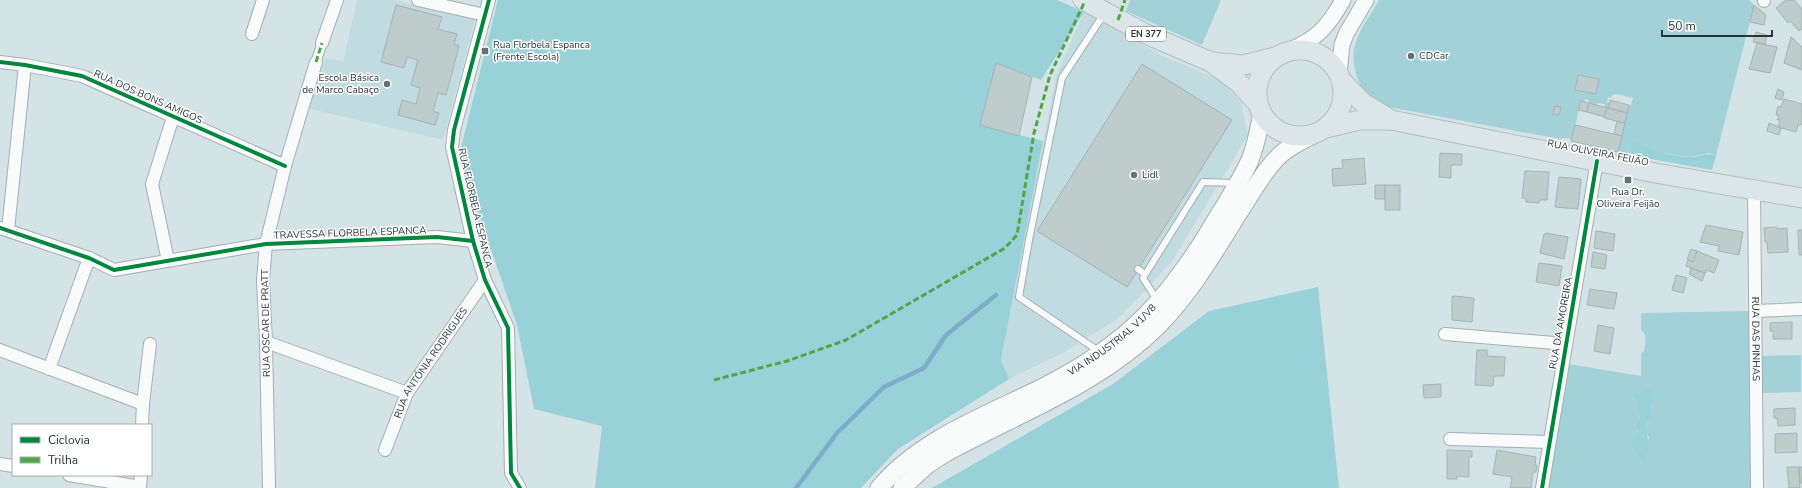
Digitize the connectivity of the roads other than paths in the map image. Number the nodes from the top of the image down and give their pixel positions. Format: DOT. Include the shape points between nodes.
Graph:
graph roads {
  1 [pos="262,0"];
  2 [pos="337,0"];
  3 [pos="418,0"];
  4 [pos="490,0"];
  5 [pos="1083,0"];
  6 [pos="1343,0"];
  7 [pos="1366,0"];
  8 [pos="1105,12"];
  9 [pos="486,15"];
  10 [pos="252,34"];
  11 [pos="322,43"];
  12 [pos="1282,54"];
  13 [pos="0,62"];
  14 [pos="316,62"];
  15 [pos="1211,62"];
  16 [pos="25,65"];
  17 [pos="1341,78"];
  18 [pos="1260,108"];
  19 [pos="173,117"];
  20 [pos="1391,120"];
  21 [pos="1318,132"];
  22 [pos="1597,161"];
  23 [pos="285,166"];
  24 [pos="1238,183"];
  25 [pos="1754,191"];
  26 [pos="1802,198"];
  27 [pos="4,229"];
  28 [pos="473,241"];
  29 [pos="266,244"];
  30 [pos="88,258"];
  31 [pos="168,261"];
  32 [pos="1138,269"];
  33 [pos="1145,274"];
  34 [pos="485,280"];
  35 [pos="1159,302"];
  36 [pos="1802,309"];
  37 [pos="1756,311"];
  38 [pos="1445,334"];
  39 [pos="266,342"];
  40 [pos="150,344"];
  41 [pos="1566,344"];
  42 [pos="0,350"];
  43 [pos="1099,355"];
  44 [pos="49,369"];
  45 [pos="407,393"];
  46 [pos="143,404"];
  47 [pos="142,424"];
  48 [pos="1450,439"];
  49 [pos="1549,442"];
  50 [pos="385,450"];
  51 [pos="0,464"];
  52 [pos="12,466"];
  53 [pos="81,476"];
  54 [pos="140,481"];
  55 [pos="269,488"];
  56 [pos="520,488"];
  57 [pos="879,488"];
  58 [pos="902,488"];
  59 [pos="1542,488"];
  60 [pos="1757,488"];
  1 -- 10 [label="street"];
  2 -- 11 [label="street, RUA OSCAR DE PRATT"];
  3 -- 9 [label="street"];
  4 -- 9 [label="street, RUA FLORBELA ESPANCA"];
  5 -- 8 [label="main road, EN 377"];
  6 -- 12 [label="street" via="1325,27 1313,39"];
  7 -- 17 [label="street" via="1342,45"];
  8 -- 15 [label="main road, EN 377" via="1146,34"];
  8 -- 43 [label="lane" via="1062,78 1019,297 1094,348"];
  9 -- 28 [label="street, RUA FLORBELA ESPANCA" via="454,130 452,147"];
  11 -- 14 [label="street, RUA OSCAR DE PRATT"];
  12 -- 15 [label="main road, EN 377" via="1243,64"];
  12 -- 17 [label="main road, EN 377" via="1303,50 1318,53 1330,61"];
  12 -- 18 [label="main road" via="1263,70 1257,86"];
  13 -- 16 [label="street, RUA DOS BONS AMIGOS"];
  14 -- 23 [label="street, RUA OSCAR DE PRATT"];
  15 -- 18 [label="main road, EN 377" via="1238,82"];
  16 -- 19 [label="street, RUA DOS BONS AMIGOS" via="82,76"];
  16 -- 27 [label="street"];
  17 -- 20 [label="main road, RUA OLIVEIRA FEIJÃO / EN 377" via="1362,102"];
  17 -- 21 [label="main road" via="1344,95 1341,108 1335,119"];
  18 -- 21 [label="main road, EN 377" via="1274,128 1292,136"];
  18 -- 24 [label="main road, VIA INDUSTRIAL V1/V8" via="1257,137 1250,160"];
  19 -- 23 [label="street, RUA DOS BONS AMIGOS"];
  19 -- 31 [label="street" via="152,184"];
  20 -- 21 [label="main road, RUA OLIVEIRA FEIJÃO / EN 377" via="1360,120"];
  20 -- 22 [label="main road, RUA OLIVEIRA FEIJÃO / EN 377"];
  21 -- 58 [label="main road, VIA INDUSTRIAL V1/V8" via="1290,147 1266,170 1202,273 1174,308 1143,340 1089,380 944,454 927,465"];
  22 -- 25 [label="main road, RUA OLIVEIRA FEIJÃO / EN 377"];
  22 -- 41 [label="street, RUA DA AMOREIRA"];
  23 -- 29 [label="street, RUA OSCAR DE PRATT"];
  24 -- 33 [label="lane" via="1203,182"];
  24 -- 35 [label="main road, VIA INDUSTRIAL V1/V8" via="1189,264"];
  25 -- 26 [label="main road, RUA OLIVEIRA FEIJÃO / EN 377"];
  25 -- 37 [label="street, RUA DAS PINHAS"];
  27 -- 30 [label="street, TRAVESSA FLORBELA ESPANCA"];
  28 -- 29 [label="street, TRAVESSA FLORBELA ESPANCA" via="437,237"];
  28 -- 34 [label="street, RUA FLORBELA ESPANCA"];
  29 -- 31 [label="street, TRAVESSA FLORBELA ESPANCA"];
  29 -- 39 [label="street, RUA OSCAR DE PRATT" via="263,280"];
  30 -- 31 [label="street, TRAVESSA FLORBELA ESPANCA" via="114,270"];
  30 -- 44 [label="street"];
  32 -- 33 [label="lane"];
  33 -- 35 [label="lane" via="1143,278"];
  34 -- 45 [label="street, RUA ANTÓNIA RODRIGUES"];
  34 -- 56 [label="street, RUA FLORBELA ESPANCA" via="508,328 511,473"];
  35 -- 43 [label="main road, VIA INDUSTRIAL V1/V8" via="1133,328"];
  36 -- 37 [label="street"];
  37 -- 60 [label="street, RUA DAS PINHAS"];
  38 -- 41 [label="street"];
  39 -- 45 [label="street"];
  39 -- 55 [label="street, RUA OSCAR DE PRATT"];
  40 -- 46 [label="street"];
  41 -- 49 [label="street, RUA DA AMOREIRA"];
  42 -- 44 [label="street"];
  43 -- 57 [label="main road, VIA INDUSTRIAL V1/V8" via="1046,386 923,448"];
  44 -- 46 [label="street"];
  45 -- 50 [label="street, RUA ANTÓNIA RODRIGUES"];
  46 -- 47 [label="street"];
  48 -- 49 [label="street"];
  49 -- 59 [label="street, RUA DA AMOREIRA"];
  51 -- 52 [label="street"];
  53 -- 54 [label="street"];
}
